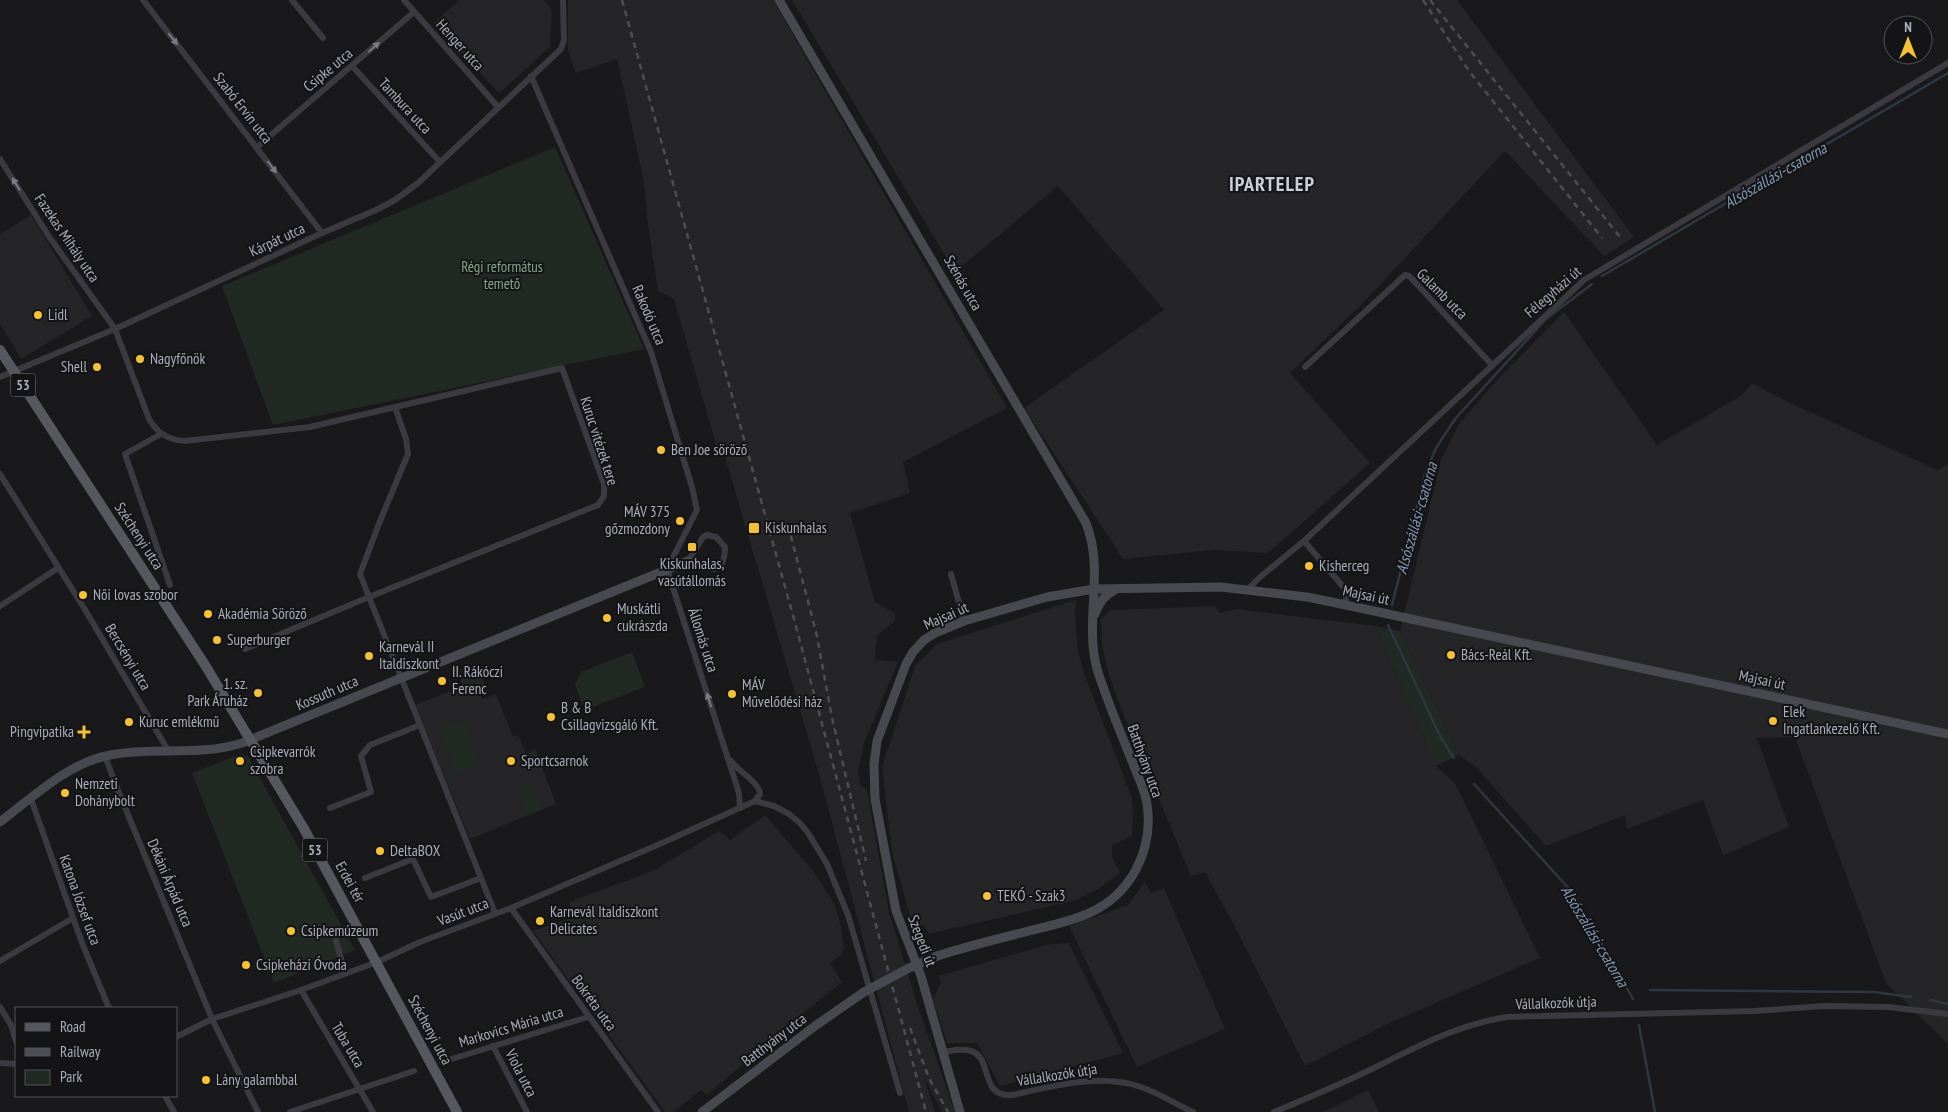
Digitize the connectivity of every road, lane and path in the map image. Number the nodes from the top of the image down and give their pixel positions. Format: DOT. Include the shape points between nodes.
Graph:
graph roads {
  1 [pos="143,0"];
  2 [pos="292,0"];
  3 [pos="404,0"];
  4 [pos="563,0"];
  5 [pos="780,0"];
  6 [pos="414,12"];
  7 [pos="323,38"];
  8 [pos="1948,63"];
  9 [pos="352,66"];
  10 [pos="531,76"];
  11 [pos="498,107"];
  12 [pos="257,147"];
  13 [pos="0,159"];
  14 [pos="440,162"];
  15 [pos="322,233"];
  16 [pos="115,329"];
  17 [pos="0,350"];
  18 [pos="1492,365"];
  19 [pos="1305,367"];
  20 [pos="14,371"];
  21 [pos="0,377"];
  22 [pos="394,407"];
  23 [pos="161,434"];
  24 [pos="0,474"];
  25 [pos="1304,541"];
  26 [pos="688,561"];
  27 [pos="58,568"];
  28 [pos="667,569"];
  29 [pos="951,574"];
  30 [pos="170,585"];
  31 [pos="1094,589"];
  32 [pos="1120,589"];
  33 [pos="1248,589"];
  34 [pos="369,597"];
  35 [pos="1346,605"];
  36 [pos="0,606"];
  37 [pos="964,621"];
  38 [pos="1092,623"];
  39 [pos="245,649"];
  40 [pos="401,678"];
  41 [pos="420,725"];
  42 [pos="1948,734"];
  43 [pos="250,740"];
  44 [pos="724,746"];
  45 [pos="169,752"];
  46 [pos="105,756"];
  47 [pos="874,777"];
  48 [pos="31,799"];
  49 [pos="756,801"];
  50 [pos="330,808"];
  51 [pos="740,808"];
  52 [pos="0,822"];
  53 [pos="366,878"];
  54 [pos="481,878"];
  55 [pos="511,908"];
  56 [pos="495,913"];
  57 [pos="73,918"];
  58 [pos="336,941"];
  59 [pos="0,961"];
  60 [pos="377,962"];
  61 [pos="345,973"];
  62 [pos="301,990"];
  63 [pos="0,1007"];
  64 [pos="109,1007"];
  65 [pos="1948,1014"];
  66 [pos="588,1016"];
  67 [pos="212,1019"];
  68 [pos="178,1036"];
  69 [pos="15,1037"];
  70 [pos="493,1046"];
  71 [pos="943,1052"];
  72 [pos="442,1062"];
  73 [pos="0,1063"];
  74 [pos="15,1064"];
  75 [pos="414,1071"];
  76 [pos="360,1089"];
  77 [pos="900,1093"];
  78 [pos="166,1097"];
  79 [pos="174,1112"];
  80 [pos="258,1112"];
  81 [pos="290,1112"];
  82 [pos="373,1112"];
  83 [pos="457,1112"];
  84 [pos="527,1112"];
  85 [pos="658,1112"];
  86 [pos="702,1112"];
  87 [pos="960,1112"];
  88 [pos="1193,1112"];
  89 [pos="1274,1112"];
  1 -- 12 [label="street, Szabó Ervin utca, one-way"];
  2 -- 7 [label="street"];
  3 -- 6 [label="street, Henger utca"];
  4 -- 10 [label="street, Kárpát utca" via="563,45"];
  5 -- 31 [label="main road, Szénás utca" via="1086,524 1093,548"];
  9 -- 6 [label="street, Csipke utca, one-way"];
  6 -- 11 [label="street, Henger utca"];
  8 -- 18 [label="street, Félegyházi út" via="1584,280"];
  9 -- 12 [label="street, Csipke utca"];
  9 -- 14 [label="street, Tambura utca"];
  10 -- 11 [label="street, Kárpát utca"];
  10 -- 28 [label="street, Rakodó utca" via="651,352 697,505"];
  11 -- 14 [label="street, Kárpát utca"];
  12 -- 15 [label="street, Szabó Ervin utca, one-way"];
  16 -- 13 [label="street, Fazekas Mihály utca, one-way" via="50,238"];
  14 -- 15 [label="street, Kárpát utca" via="395,200"];
  15 -- 16 [label="street, Kárpát utca"];
  16 -- 20 [label="street, Kárpát utca"];
  16 -- 23 [label="street" via="149,419"];
  17 -- 20 [label="main road, Széchenyi utca / 53"];
  18 -- 19 [label="street, Galamb utca" via="1405,275"];
  18 -- 25 [label="street, Félegyházi út"];
  20 -- 21 [label="street, Kárpát utca"];
  20 -- 43 [label="main road, Széchenyi utca / 53"];
  22 -- 23 [label="street, Kuruc vitézek tere" via="310,427 185,442"];
  22 -- 34 [label="street" via="408,454 360,574"];
  22 -- 34 [label="street, Kuruc vitézek tere" via="562,368 604,484 604,496 598,505"];
  23 -- 30 [label="street" via="125,454"];
  24 -- 27 [label="street, Bercsényi utca"];
  25 -- 33 [label="street, Félegyházi út"];
  25 -- 35 [label="street" via="1346,590"];
  26 -- 26 [label="street" via="719,568 724,560 725,547 716,538 703,536"];
  26 -- 28 [label="main road, Kossuth utca"];
  27 -- 36 [label="street"];
  27 -- 45 [label="street, Bercsényi utca"];
  28 -- 40 [label="main road, Kossuth utca"];
  44 -- 28 [label="street, Állomás utca, one-way"];
  29 -- 37 [label="street"];
  31 -- 32 [label="main road, Majsai út"];
  31 -- 37 [label="main road, Majsai út" via="1047,597"];
  31 -- 38 [label="main road, Batthyány utca"];
  32 -- 33 [label="main road, Majsai út"];
  32 -- 38 [label="main road" via="1110,592 1102,600"];
  33 -- 35 [label="main road, Majsai út"];
  34 -- 39 [label="street, Kuruc vitézek tere"];
  34 -- 40 [label="street"];
  35 -- 42 [label="main road, Majsai út"];
  37 -- 47 [label="main road, Majsai út" via="924,640 908,658 877,741"];
  38 -- 86 [label="main road, Batthyány utca, bridge" via="1103,688 1147,803 1148,836 1138,867 1128,883 1114,897 1086,915 938,956 902,971 864,992 815,1026"];
  40 -- 41 [label="street"];
  40 -- 43 [label="main road, Kossuth utca"];
  41 -- 50 [label="street" via="370,745 362,756 371,792"];
  41 -- 54 [label="street"];
  43 -- 45 [label="main road, Kossuth utca" via="216,750"];
  43 -- 60 [label="main road, Erdei tér / 53" via="303,827"];
  44 -- 49 [label="street, Állomás utca" via="734,765 759,788"];
  44 -- 51 [label="street, Állomás utca" via="739,793"];
  45 -- 46 [label="main road, Kossuth utca"];
  46 -- 48 [label="main road, Kossuth utca" via="78,766"];
  46 -- 67 [label="street, Dékáni Árpád utca"];
  47 -- 71 [label="main road, Szegedi út" via="892,896 921,976"];
  48 -- 52 [label="main road, Kossuth utca"];
  48 -- 57 [label="street, Katona József utca"];
  49 -- 51 [label="street, Vasút utca"];
  49 -- 77 [label="street" via="774,806 800,823 827,864 848,915"];
  51 -- 55 [label="street, Vasút utca"];
  53 -- 54 [label="street, Erdei tér" via="413,859 431,897"];
  54 -- 56 [label="street"];
  55 -- 56 [label="street, Vasút utca"];
  55 -- 66 [label="street, Bokréta utca"];
  56 -- 60 [label="street, Vasút utca"];
  57 -- 59 [label="street"];
  57 -- 64 [label="street, Katona József utca"];
  58 -- 61 [label="street"];
  60 -- 61 [label="street, Vasút utca"];
  60 -- 83 [label="main road, Széchenyi utca / 53"];
  61 -- 62 [label="street, Vasút utca"];
  62 -- 67 [label="street, Vasút utca"];
  62 -- 76 [label="street, Tuba utca"];
  63 -- 69 [label="street"];
  65 -- 89 [label="street, Vállalkozók útja" via="1888,1007 1824,1006 1492,1019 1442,1035"];
  66 -- 70 [label="street, Markovics Mária utca"];
  66 -- 85 [label="street, Bokréta utca"];
  67 -- 68 [label="street, Vasút utca"];
  67 -- 80 [label="street, Dékáni Árpád utca"];
  70 -- 72 [label="street, Markovics Mária utca"];
  70 -- 84 [label="street, Viola utca"];
  71 -- 87 [label="main road, Szegedi út"];
  71 -- 88 [label="street, Vállalkozók útja" via="975,1052 991,1086 1003,1094 1106,1080 1152,1092"];
  73 -- 74 [label="street"];
  75 -- 76 [label="street"];
  76 -- 81 [label="street"];
  76 -- 82 [label="street, Tuba utca"];
  78 -- 79 [label="street"];
}
